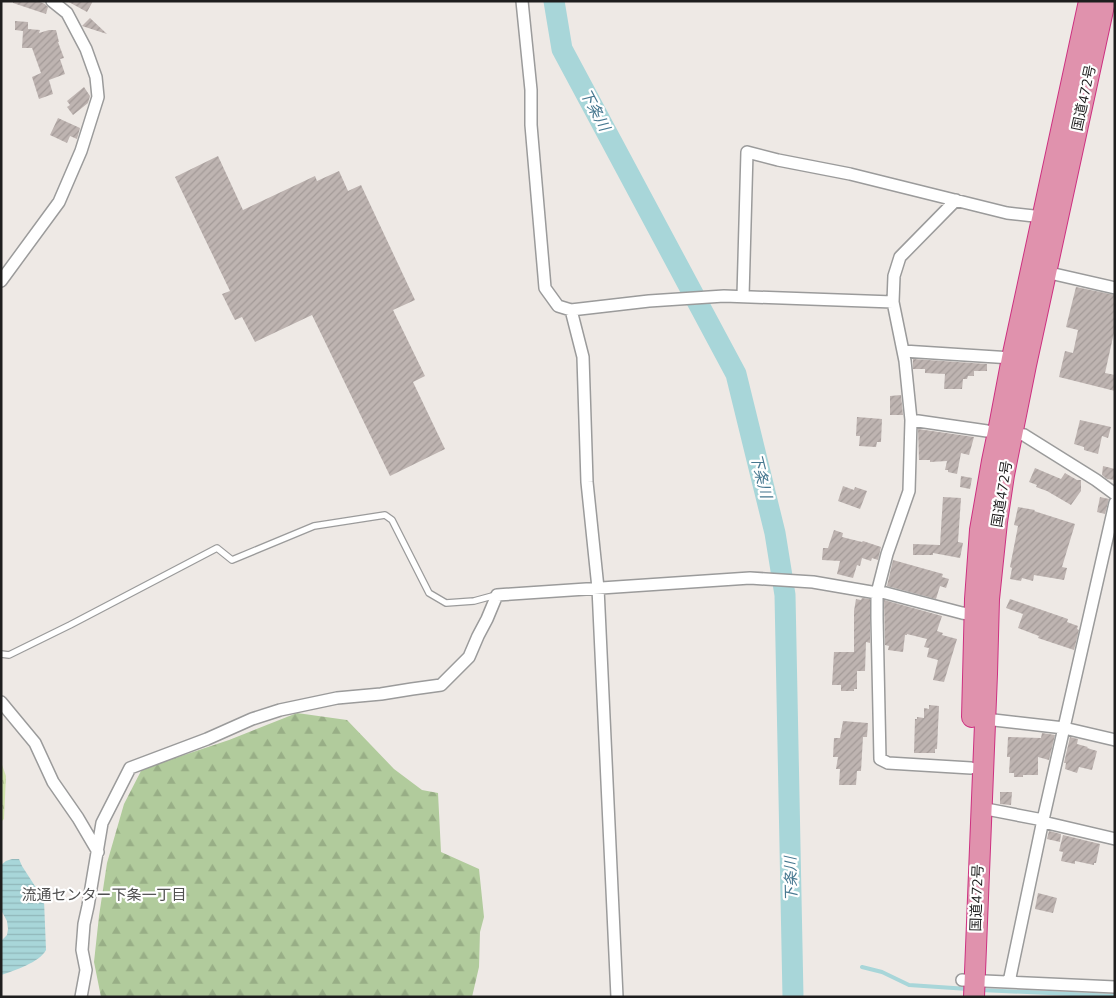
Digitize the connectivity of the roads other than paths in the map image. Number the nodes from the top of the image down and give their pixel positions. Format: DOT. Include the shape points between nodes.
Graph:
graph roads {
  1 [pos="52,1"];
  2 [pos="522,1"];
  3 [pos="1089,1"];
  4 [pos="1105,1"];
  5 [pos="956,200"];
  6 [pos="1043,217"];
  7 [pos="1039,270"];
  8 [pos="1,281"];
  9 [pos="1115,288"];
  10 [pos="744,296"];
  11 [pos="893,302"];
  12 [pos="571,310"];
  13 [pos="902,351"];
  14 [pos="1012,358"];
  15 [pos="910,420"];
  16 [pos="1006,432"];
  17 [pos="1115,494"];
  18 [pos="1115,503"];
  19 [pos="598,588"];
  20 [pos="878,592"];
  21 [pos="497,595"];
  22 [pos="975,615"];
  23 [pos="1,654"];
  24 [pos="1,702"];
  25 [pos="985,719"];
  26 [pos="1064,728"];
  27 [pos="1115,740"];
  28 [pos="971,768"];
  29 [pos="981,808"];
  30 [pos="1043,821"];
  31 [pos="1115,839"];
  32 [pos="98,852"];
  33 [pos="1009,982"];
  34 [pos="1115,987"];
  35 [pos="968,989"];
  36 [pos="81,997"];
  37 [pos="617,997"];
  1 -- 8 [label="street" via="67,13 86,48 96,77 98,97 81,151 59,202"];
  2 -- 12 [label="street" via="545,288 558,306"];
  3 -- 6 [label="highway, 国道472号"];
  4 -- 7 [label="highway, 国道472号"];
  5 -- 6 [label="street" via="1007,213"];
  5 -- 10 [label="street" via="747,152"];
  5 -- 11 [label="street" via="900,256 894,276"];
  6 -- 7 [label="highway, 国道472号"];
  7 -- 9 [label="street"];
  7 -- 14 [label="highway, 国道472号"];
  7 -- 16 [label="highway, 国道472号" via="1026,365"];
  10 -- 11 [label="street"];
  10 -- 12 [label="street"];
  11 -- 13 [label="street"];
  12 -- 19 [label="street" via="583,357 587,482"];
  13 -- 14 [label="street"];
  13 -- 15 [label="street"];
  14 -- 16 [label="highway, 国道472号"];
  15 -- 16 [label="street"];
  15 -- 20 [label="street" via="909,492 887,554"];
  16 -- 17 [label="street" via="1024,435"];
  16 -- 22 [label="highway, 国道472号" via="992,461 980,530"];
  16 -- 25 [label="highway, 国道472号" via="989,599"];
  18 -- 26 [label="street"];
  19 -- 20 [label="street" via="750,578 813,582"];
  19 -- 21 [label="street"];
  19 -- 37 [label="street"];
  20 -- 22 [label="street"];
  20 -- 28 [label="street" via="880,759 888,763"];
  21 -- 23 [label="lane" via="446,603 429,593 392,520 385,515 314,526 232,560 216,548 10,655"];
  21 -- 32 [label="street" via="469,657 441,685 337,698 280,710 252,718 130,768 102,823"];
  22 -- 28 [label="highway, 国道472号"];
  24 -- 32 [label="street" via="35,743 53,782"];
  25 -- 26 [label="street"];
  25 -- 29 [label="highway, 国道472号"];
  26 -- 27 [label="street"];
  26 -- 30 [label="street"];
  28 -- 35 [label="highway, 国道472号"];
  29 -- 30 [label="street"];
  29 -- 35 [label="highway, 国道472号"];
  30 -- 31 [label="street"];
  30 -- 33 [label="street"];
  32 -- 36 [label="street" via="84,924 82,950 86,970"];
  33 -- 34 [label="street"];
  33 -- 35 [label="street"];
}
